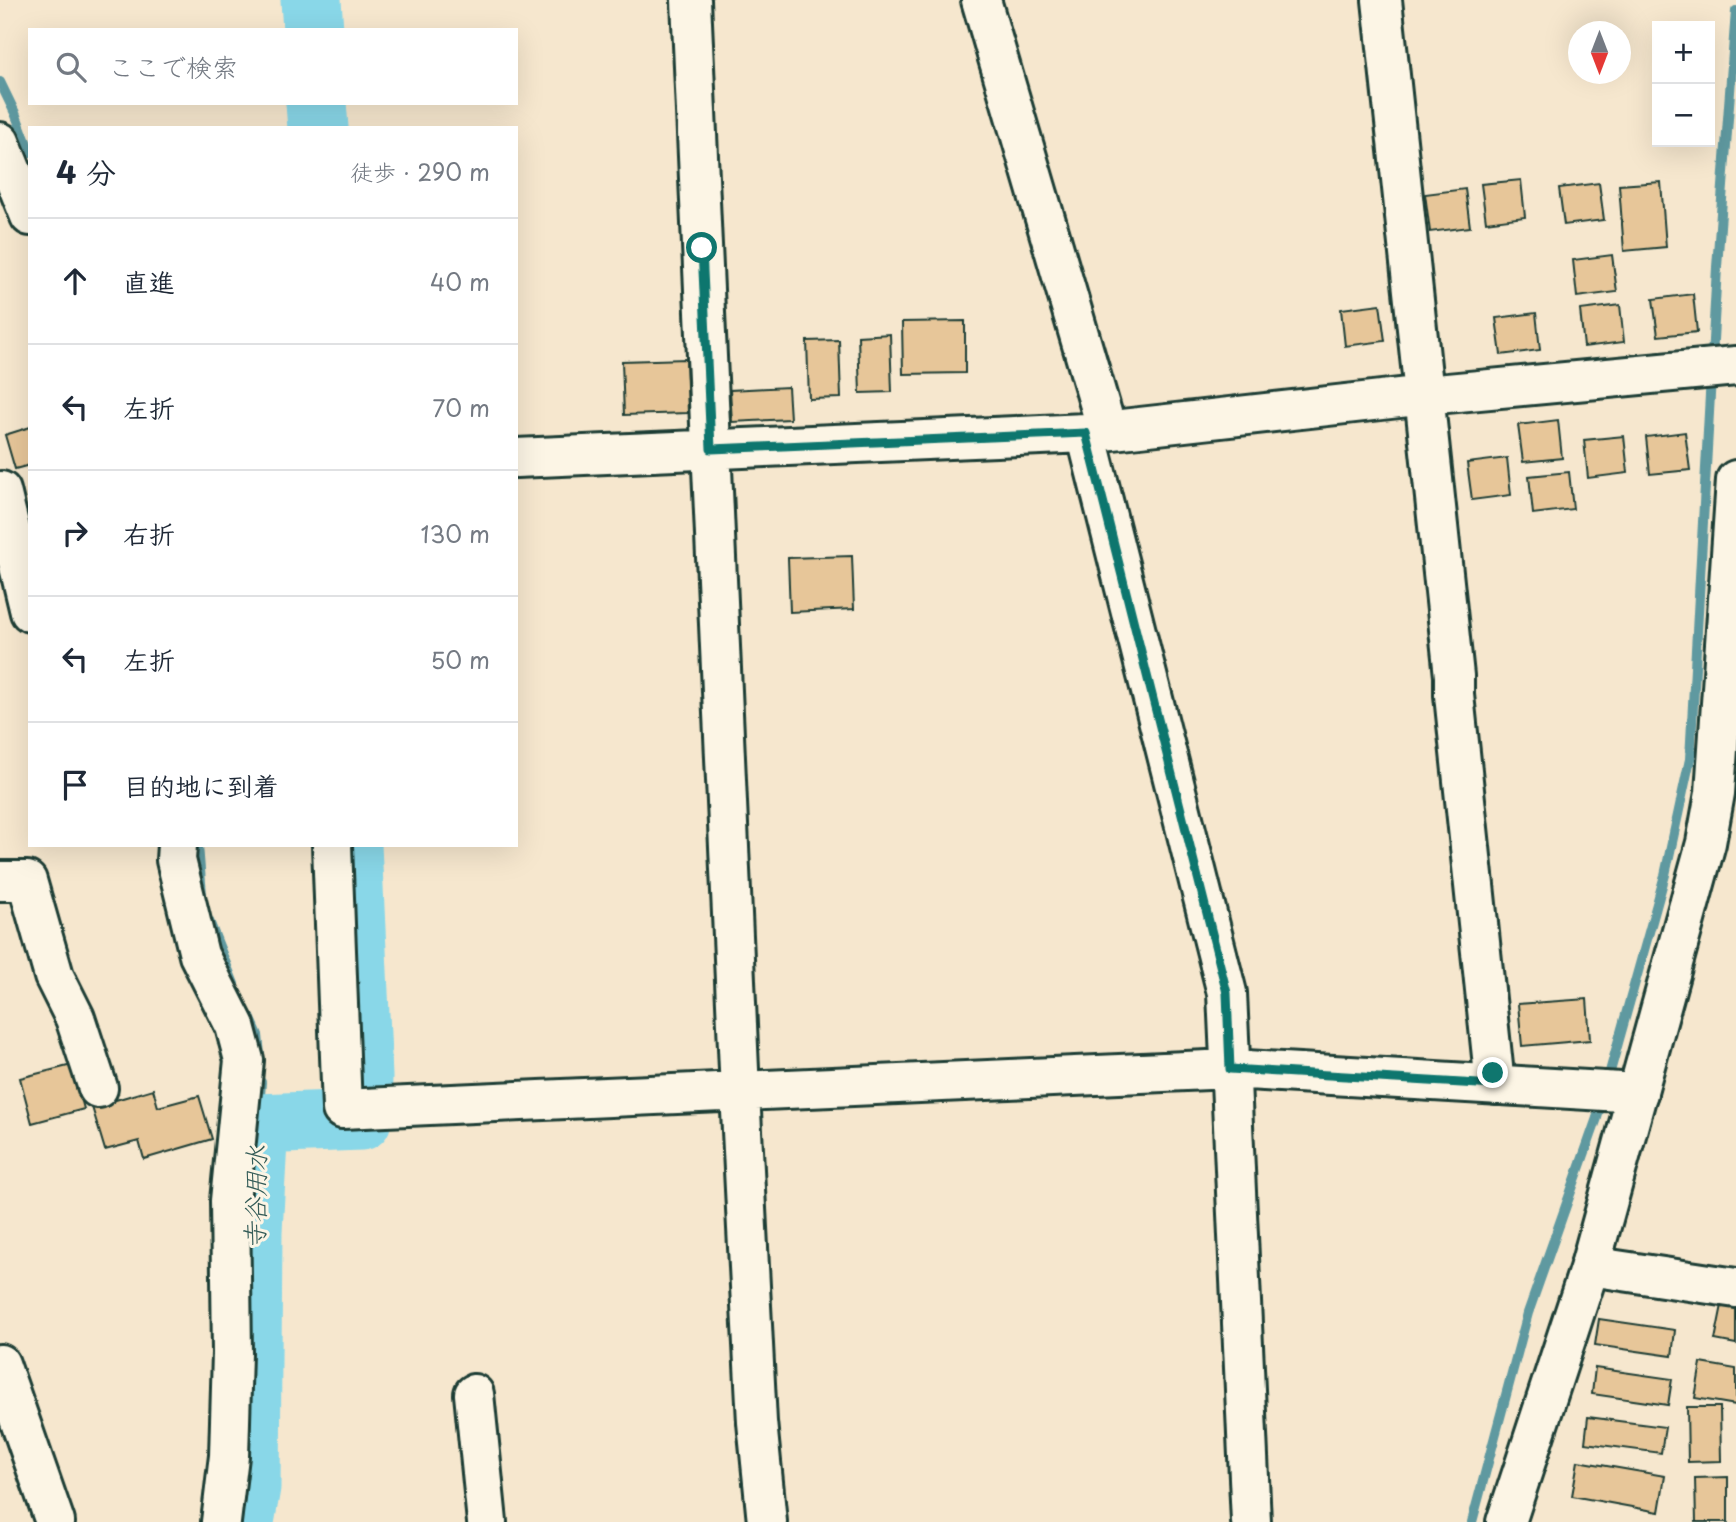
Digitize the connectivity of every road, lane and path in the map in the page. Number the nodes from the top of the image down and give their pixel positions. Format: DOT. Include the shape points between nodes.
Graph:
graph roads {
  1 [pos="691,0"];
  2 [pos="981,0"];
  3 [pos="1382,0"];
  4 [pos="0,142"];
  5 [pos="28,211"];
  6 [pos="1736,366"];
  7 [pos="1426,395"];
  8 [pos="1097,431"];
  9 [pos="711,449"];
  10 [pos="518,458"];
  11 [pos="1736,480"];
  12 [pos="10,490"];
  13 [pos="28,600"];
  14 [pos="1726,795"];
  15 [pos="177,847"];
  16 [pos="332,847"];
  17 [pos="0,881"];
  18 [pos="1230,1069"];
  19 [pos="1495,1085"];
  20 [pos="97,1088"];
  21 [pos="740,1092"];
  22 [pos="1638,1093"];
  23 [pos="1590,1266"];
  24 [pos="1736,1288"];
  25 [pos="0,1364"];
  26 [pos="474,1394"];
  27 [pos="55,1522"];
  28 [pos="221,1522"];
  29 [pos="487,1522"];
  30 [pos="767,1522"];
  31 [pos="1251,1522"];
  32 [pos="1506,1522"];
  1 -- 9 [label="street"];
  2 -- 8 [label="street"];
  3 -- 7 [label="street"];
  4 -- 5 [label="street"];
  6 -- 7 [label="street"];
  7 -- 8 [label="street"];
  7 -- 19 [label="street"];
  8 -- 9 [label="street"];
  8 -- 18 [label="street" via="1227,993"];
  9 -- 10 [label="street"];
  9 -- 21 [label="street"];
  11 -- 14 [label="street"];
  12 -- 13 [label="street"];
  14 -- 22 [label="street" via="1706,843"];
  15 -- 28 [label="street" via="199,955 235,1027 244,1060 230,1201 232,1353 229,1456"];
  16 -- 21 [label="street" via="342,1109"];
  17 -- 20 [label="street" via="27,881 54,976 75,1018"];
  18 -- 19 [label="street"];
  18 -- 21 [label="street"];
  18 -- 31 [label="street"];
  19 -- 22 [label="street"];
  21 -- 30 [label="street" via="757,1422"];
  22 -- 23 [label="street"];
  23 -- 24 [label="street"];
  23 -- 32 [label="street"];
  25 -- 27 [label="street"];
  26 -- 29 [label="street"];
}
